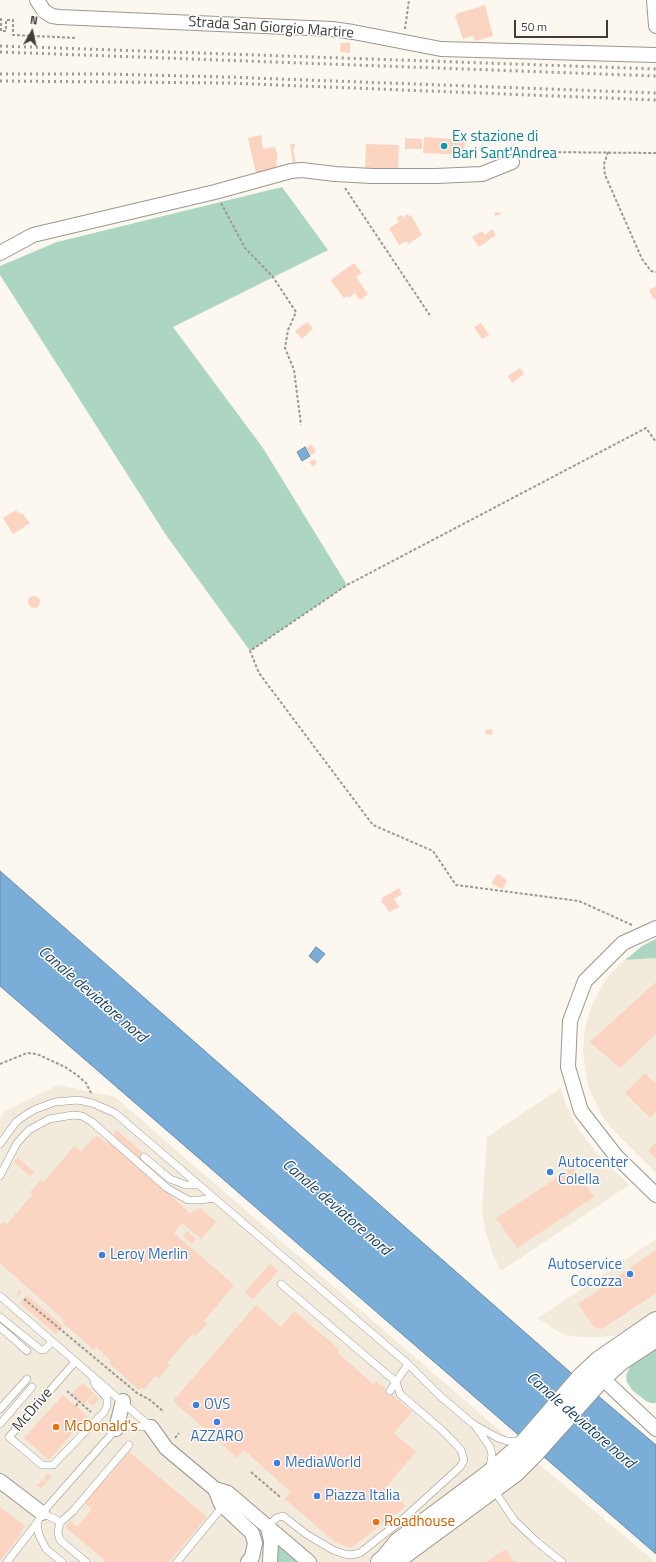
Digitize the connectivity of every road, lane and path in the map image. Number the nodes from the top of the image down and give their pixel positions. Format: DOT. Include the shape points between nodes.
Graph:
graph roads {
  1 [pos="36,0"];
  2 [pos="409,0"];
  3 [pos="654,0"];
  4 [pos="0,19"];
  5 [pos="656,26"];
  6 [pos="76,38"];
  7 [pos="401,42"];
  8 [pos="656,56"];
  9 [pos="608,152"];
  10 [pos="656,153"];
  11 [pos="512,162"];
  12 [pos="335,174"];
  13 [pos="215,192"];
  14 [pos="0,253"];
  15 [pos="656,272"];
  16 [pos="431,317"];
  17 [pos="301,425"];
  18 [pos="656,442"];
  19 [pos="652,930"];
  20 [pos="0,1064"];
  21 [pos="92,1103"];
  22 [pos="0,1144"];
  23 [pos="144,1157"];
  24 [pos="0,1176"];
  25 [pos="199,1185"];
  26 [pos="656,1195"];
  27 [pos="214,1198"];
  28 [pos="281,1284"];
  29 [pos="0,1296"];
  30 [pos="24,1299"];
  31 [pos="0,1317"];
  32 [pos="656,1321"];
  33 [pos="0,1328"];
  34 [pos="656,1338"];
  35 [pos="52,1342"];
  36 [pos="27,1351"];
  37 [pos="75,1362"];
  38 [pos="408,1364"];
  39 [pos="92,1375"];
  40 [pos="27,1379"];
  41 [pos="593,1380"];
  42 [pos="396,1382"];
  43 [pos="32,1388"];
  44 [pos="67,1391"];
  45 [pos="390,1391"];
  46 [pos="123,1401"];
  47 [pos="79,1402"];
  48 [pos="76,1406"];
  49 [pos="0,1409"];
  50 [pos="91,1412"];
  51 [pos="164,1412"];
  52 [pos="0,1424"];
  53 [pos="473,1424"];
  54 [pos="151,1426"];
  55 [pos="655,1427"];
  56 [pos="116,1429"];
  57 [pos="179,1433"];
  58 [pos="175,1438"];
  59 [pos="129,1444"];
  60 [pos="528,1449"];
  61 [pos="251,1472"];
  62 [pos="0,1481"];
  63 [pos="491,1481"];
  64 [pos="215,1489"];
  65 [pos="280,1498"];
  66 [pos="223,1506"];
  67 [pos="40,1518"];
  68 [pos="61,1522"];
  69 [pos="268,1527"];
  70 [pos="398,1542"];
  71 [pos="7,1562"];
  72 [pos="62,1562"];
  73 [pos="86,1562"];
  74 [pos="177,1562"];
  75 [pos="248,1562"];
  76 [pos="270,1562"];
  77 [pos="309,1562"];
  78 [pos="371,1562"];
  79 [pos="380,1562"];
  80 [pos="394,1562"];
  81 [pos="562,1562"];
  1 -- 7 [label="street, Strada San Giorgio Martire" via="44,11 59,17 332,29"];
  2 -- 7 [label="path"];
  3 -- 5 [label="street"];
  4 -- 6 [label="path" via="1,31 6,31 6,20 13,20 13,35"];
  7 -- 8 [label="street, Strada San Giorgio Martire" via="441,49"];
  9 -- 10 [label="path"];
  9 -- 11 [label="path" via="534,152"];
  9 -- 15 [label="path" via="604,164 605,175 642,259 651,271"];
  11 -- 12 [label="street" via="482,174"];
  12 -- 13 [label="street" via="291,171"];
  12 -- 16 [label="path"];
  13 -- 14 [label="street" via="33,235"];
  13 -- 17 [label="path" via="245,248 273,277 296,312 288,330 285,348 294,370"];
  18 -- 19 [label="path" via="646,428 347,585 250,651 259,673 373,825 433,851 456,885 579,901"];
  19 -- 26 [label="street" via="624,943 585,981 570,1021 568,1067 581,1111 616,1156"];
  20 -- 21 [label="path" via="27,1053 37,1054 65,1067 86,1082"];
  21 -- 22 [label="lane" via="67,1100 36,1109 16,1122"];
  21 -- 25 [label="lane" via="120,1116"];
  23 -- 25 [label="lane" via="170,1180 186,1185"];
  24 -- 27 [label="lane" via="17,1143 29,1130 50,1119 73,1115 82,1116 92,1122 167,1188 188,1200"];
  25 -- 27 [label="lane"];
  27 -- 38 [label="lane"];
  28 -- 42 [label="lane"];
  29 -- 35 [label="lane"];
  30 -- 51 [label="path" via="136,1393 150,1400"];
  31 -- 35 [label="lane" via="41,1350"];
  32 -- 41 [label="street" via="598,1361"];
  33 -- 36 [label="lane"];
  34 -- 41 [label="street"];
  35 -- 37 [label="lane"];
  37 -- 39 [label="lane"];
  37 -- 39 [label="lane, McDrive" via="10,1437 42,1466 53,1466 108,1406 108,1398 96,1386"];
  38 -- 42 [label="lane"];
  38 -- 53 [label="lane"];
  39 -- 46 [label="lane"];
  40 -- 49 [label="lane"];
  41 -- 55 [label="street"];
  41 -- 60 [label="street"];
  42 -- 45 [label="lane"];
  42 -- 69 [label="lane" via="400,1394 461,1450 464,1460 460,1467 360,1553 344,1554 321,1543 283,1516 276,1518"];
  43 -- 52 [label="lane"];
  44 -- 47 [label="path"];
  46 -- 54 [label="lane"];
  46 -- 56 [label="street"];
  47 -- 48 [label="path"];
  47 -- 50 [label="path"];
  53 -- 60 [label="lane" via="498,1438 517,1441"];
  53 -- 63 [label="lane" via="490,1447"];
  54 -- 56 [label="lane"];
  54 -- 64 [label="street" via="166,1448"];
  56 -- 67 [label="lane"];
  57 -- 58 [label="path"];
  59 -- 68 [label="lane"];
  60 -- 63 [label="street"];
  61 -- 65 [label="path"];
  62 -- 67 [label="street"];
  63 -- 70 [label="street"];
  63 -- 80 [label="street"];
  63 -- 81 [label="lane" via="514,1520"];
  64 -- 66 [label="street"];
  64 -- 69 [label="street" via="228,1493"];
  66 -- 74 [label="lane"];
  66 -- 75 [label="street" via="252,1533 255,1543 252,1557"];
  67 -- 68 [label="lane"];
  67 -- 71 [label="lane"];
  67 -- 72 [label="lane" via="39,1535 46,1549"];
  68 -- 73 [label="lane" via="58,1529 60,1540"];
  69 -- 76 [label="street" via="271,1542"];
  69 -- 77 [label="street"];
  70 -- 78 [label="street"];
  70 -- 79 [label="street"];
}
